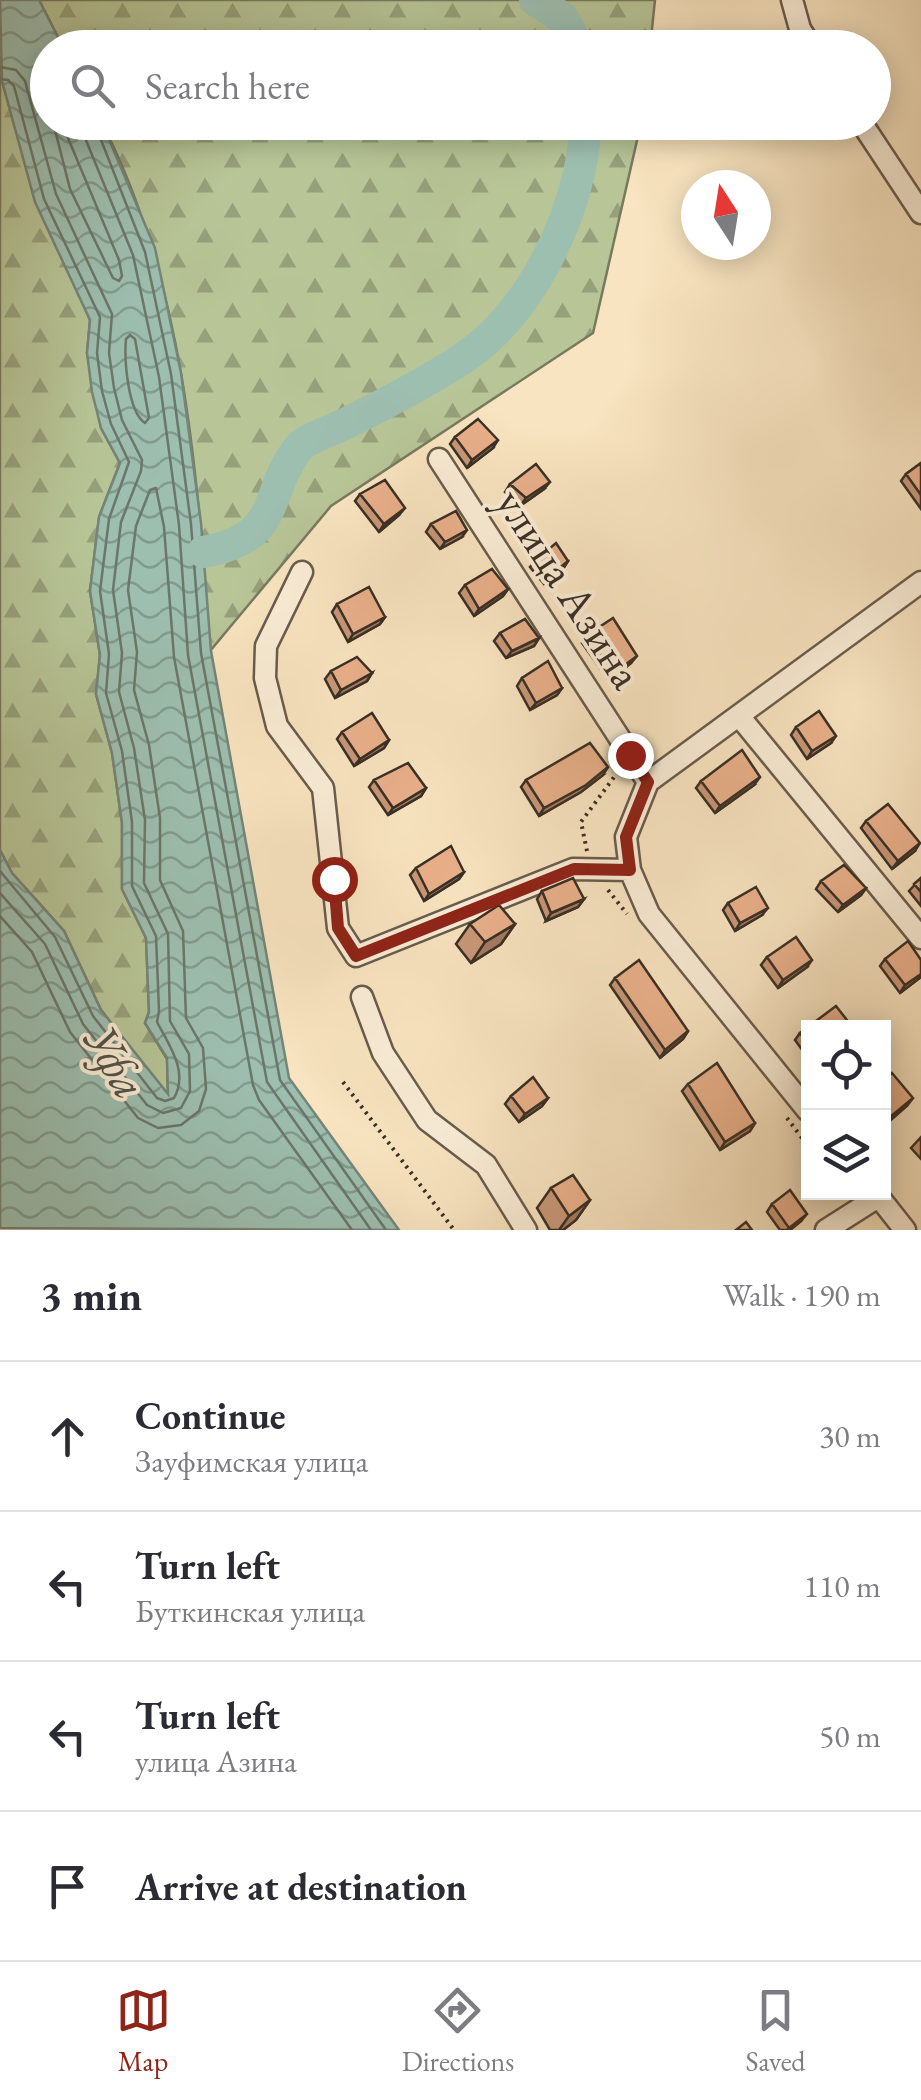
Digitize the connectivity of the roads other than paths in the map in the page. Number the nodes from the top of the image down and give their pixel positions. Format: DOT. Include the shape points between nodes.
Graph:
graph roads {
  1 [pos="792,0"];
  2 [pos="801,30"];
  3 [pos="874,140"];
  4 [pos="921,213"];
  5 [pos="438,460"];
  6 [pos="302,572"];
  7 [pos="921,582"];
  8 [pos="739,716"];
  9 [pos="648,782"];
  10 [pos="630,870"];
  11 [pos="921,938"];
  12 [pos="362,997"];
  13 [pos="807,1110"];
  14 [pos="868,1200"];
  15 [pos="881,1200"];
  16 [pos="526,1230"];
  17 [pos="826,1230"];
  18 [pos="905,1230"];
  1 -- 2 [label="street"];
  3 -- 4 [label="street"];
  5 -- 9 [label="street, улица Азина"];
  6 -- 10 [label="street" via="266,646 264,678 277,726 323,788 338,928 356,956 574,869"];
  7 -- 8 [label="street"];
  8 -- 9 [label="street"];
  8 -- 11 [label="street"];
  9 -- 10 [label="street" via="626,837"];
  10 -- 13 [label="street" via="649,914"];
  12 -- 16 [label="street" via="383,1053 426,1120 486,1165"];
  14 -- 17 [label="street"];
  15 -- 18 [label="street"];
}
